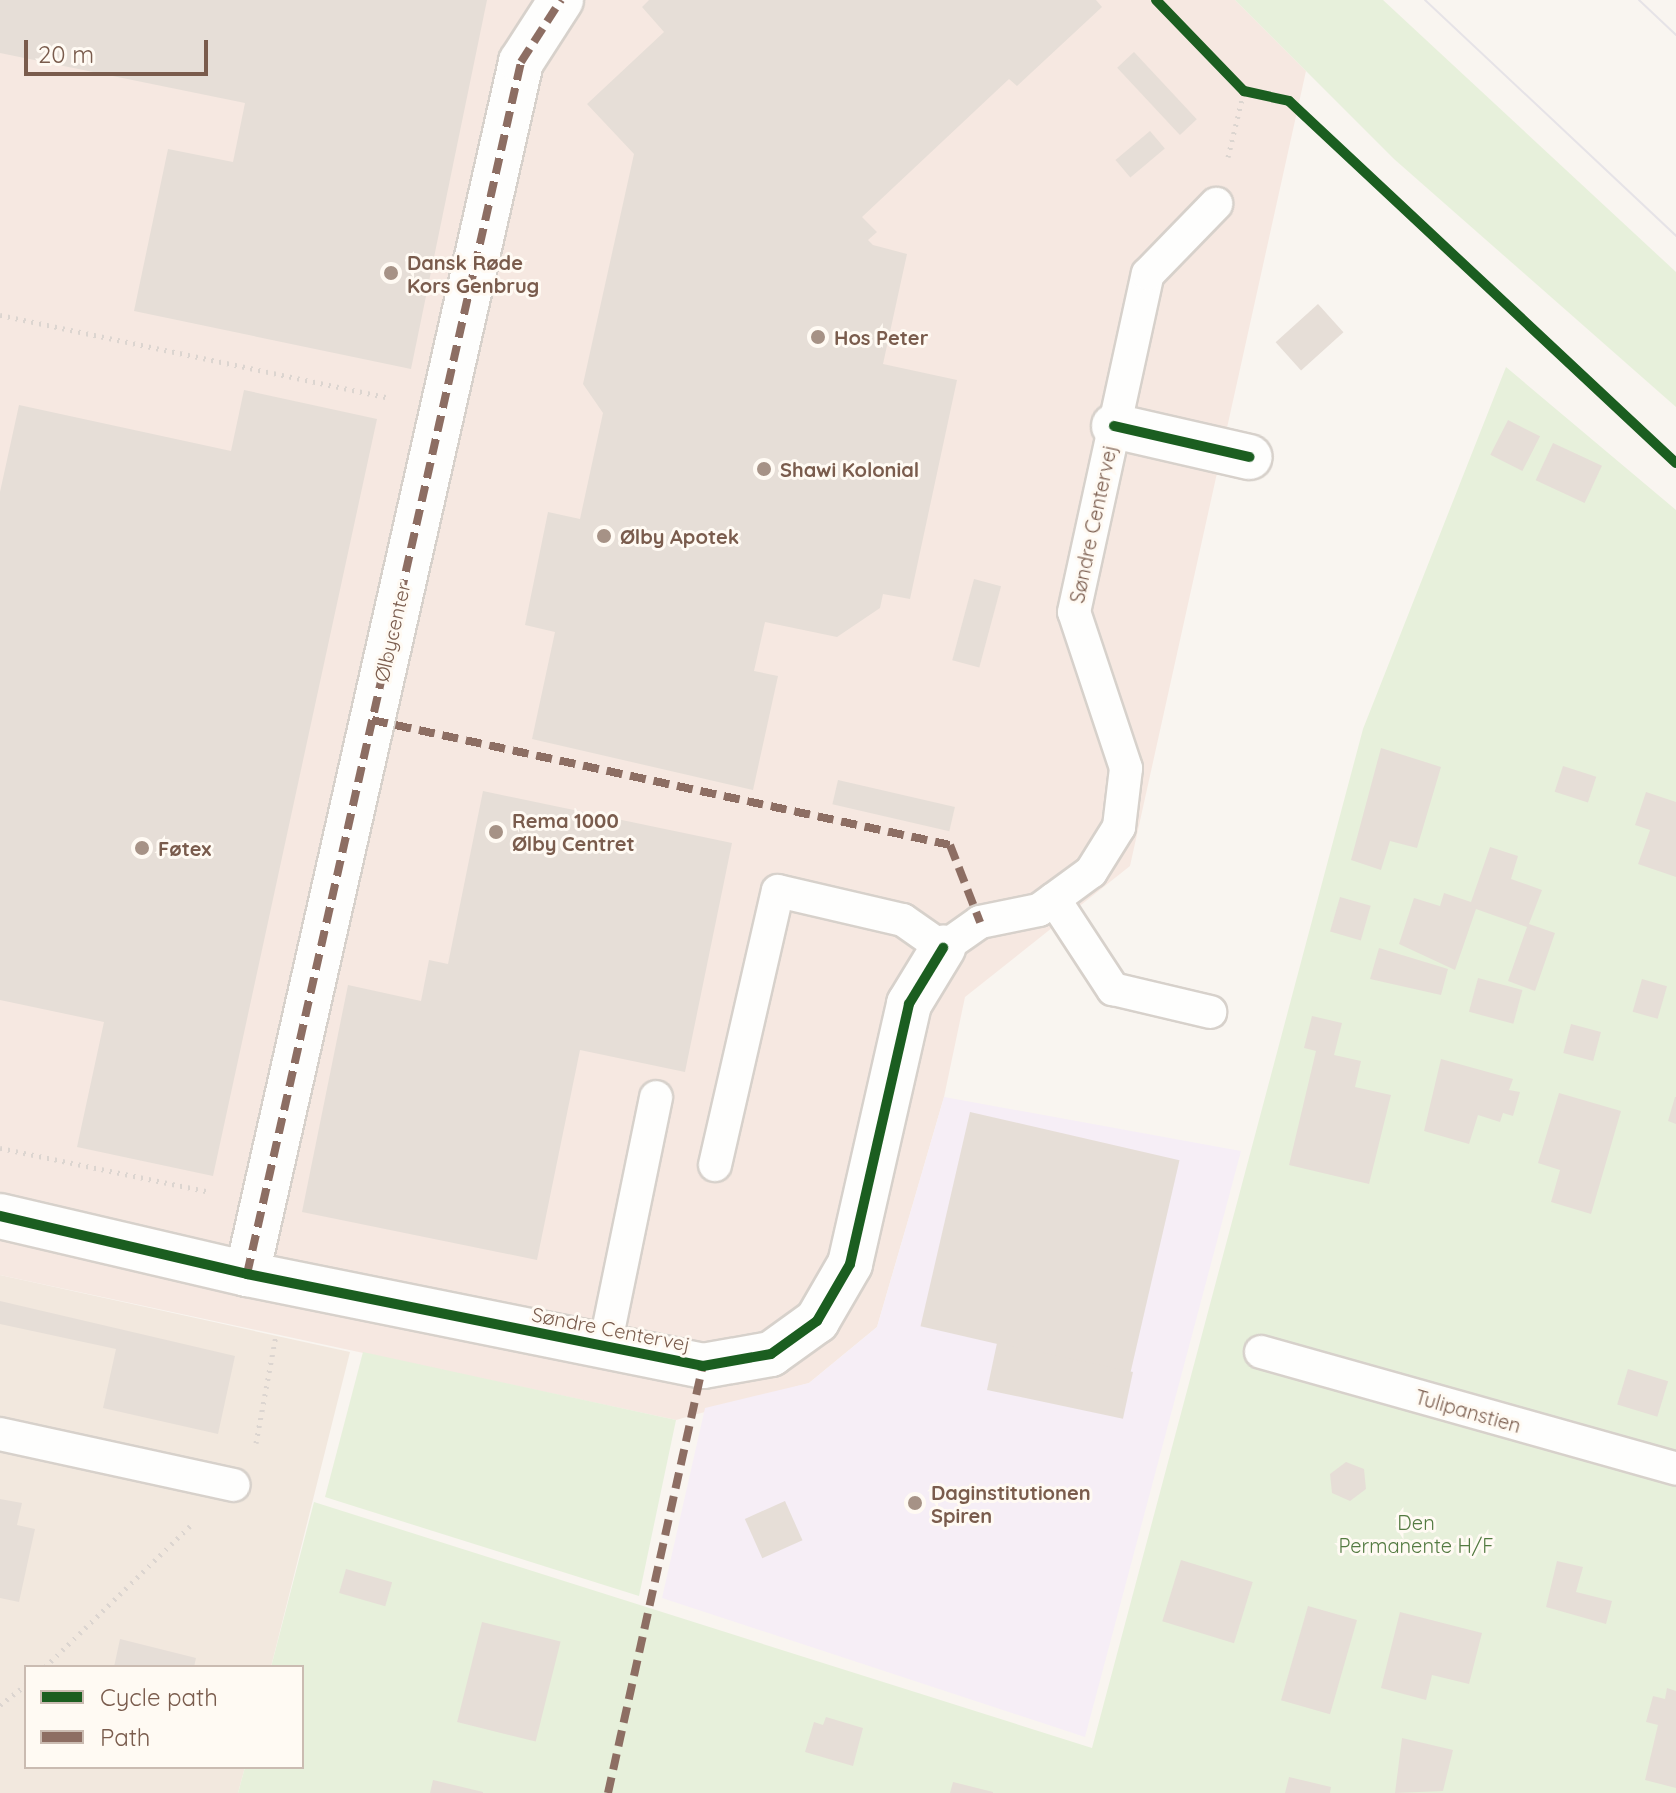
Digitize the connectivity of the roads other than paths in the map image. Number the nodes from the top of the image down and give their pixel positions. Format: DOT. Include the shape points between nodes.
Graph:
graph roads {
  1 [pos="561,0"];
  2 [pos="1216,204"];
  3 [pos="1114,426"];
  4 [pos="1249,457"];
  5 [pos="1054,899"];
  6 [pos="943,948"];
  7 [pos="1210,1012"];
  8 [pos="656,1097"];
  9 [pos="715,1165"];
  10 [pos="0,1216"];
  11 [pos="247,1274"];
  12 [pos="605,1346"];
  13 [pos="1261,1352"];
  14 [pos="0,1434"];
  15 [pos="1676,1469"];
  16 [pos="233,1485"];
  1 -- 11 [label="street, Ølbycenter" via="521,62"];
  2 -- 3 [label="lane, Søndre Centervej" via="1148,274"];
  3 -- 4 [label="street, Søndre Centervej"];
  3 -- 5 [label="lane, Søndre Centervej" via="1074,612 1126,768 1119,827 1091,872"];
  5 -- 6 [label="lane, Søndre Centervej" via="1039,910 980,922"];
  5 -- 7 [label="lane" via="1113,989"];
  6 -- 9 [label="lane" via="903,920 778,891"];
  6 -- 12 [label="street, Søndre Centervej" via="909,1004 850,1264 817,1321 771,1354 703,1366"];
  8 -- 12 [label="lane"];
  10 -- 11 [label="street, Søndre Centervej"];
  11 -- 12 [label="street, Søndre Centervej"];
  13 -- 15 [label="lane, Tulipanstien"];
  14 -- 16 [label="lane"];
}
